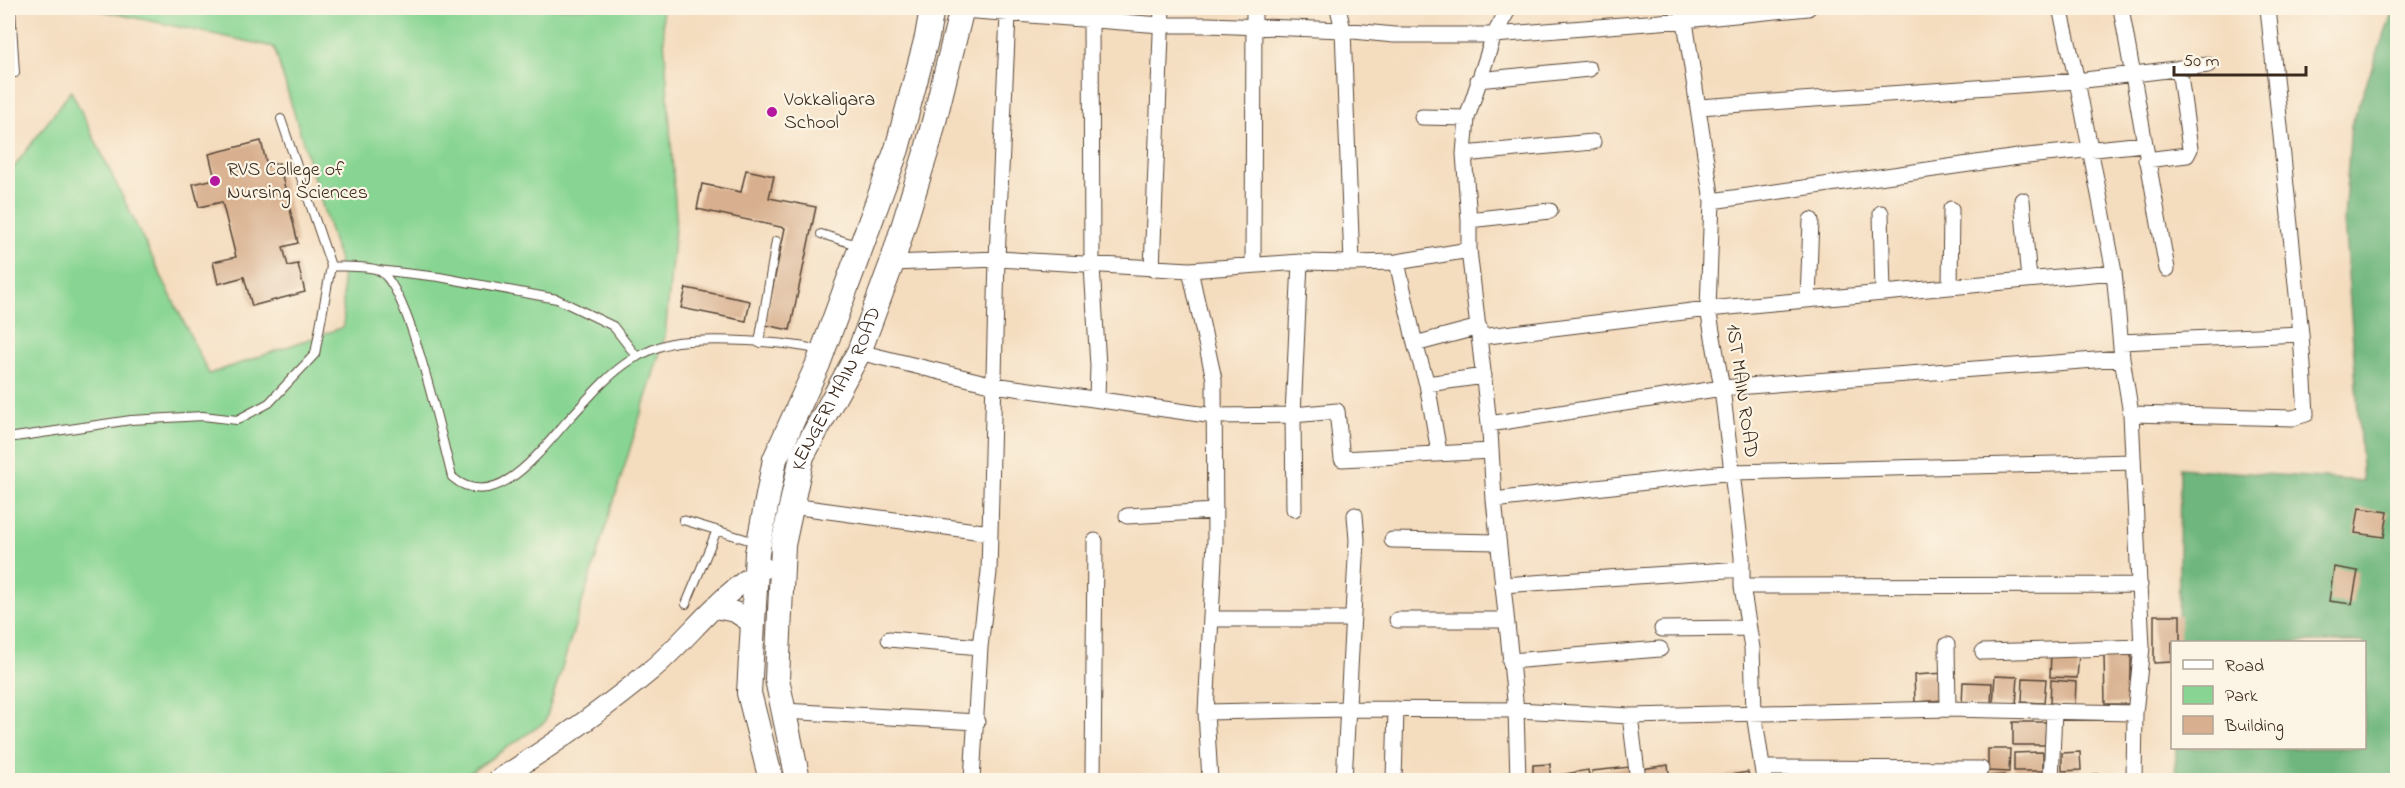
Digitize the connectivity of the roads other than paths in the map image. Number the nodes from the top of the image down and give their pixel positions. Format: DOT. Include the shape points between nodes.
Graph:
graph roads {
  1 [pos="11,8"];
  2 [pos="932,8"];
  3 [pos="1162,8"];
  4 [pos="1254,8"];
  5 [pos="1338,8"];
  6 [pos="1509,8"];
  7 [pos="1808,8"];
  8 [pos="2060,8"];
  9 [pos="2121,8"];
  10 [pos="2268,8"];
  11 [pos="962,9"];
  12 [pos="1684,14"];
  13 [pos="1008,15"];
  14 [pos="1091,19"];
  15 [pos="1161,25"];
  16 [pos="1254,27"];
  17 [pos="1343,30"];
  18 [pos="1494,35"];
  19 [pos="2208,65"];
  20 [pos="2179,68"];
  21 [pos="1589,69"];
  22 [pos="15,73"];
  23 [pos="2133,74"];
  24 [pos="1478,80"];
  25 [pos="2077,81"];
  26 [pos="1699,106"];
  27 [pos="1422,117"];
  28 [pos="1467,117"];
  29 [pos="281,119"];
  30 [pos="1593,142"];
  31 [pos="2091,150"];
  32 [pos="2145,152"];
  33 [pos="1464,154"];
  34 [pos="2022,200"];
  35 [pos="1712,201"];
  36 [pos="1951,209"];
  37 [pos="1550,211"];
  38 [pos="1881,213"];
  39 [pos="1469,219"];
  40 [pos="1811,220"];
  41 [pos="821,234"];
  42 [pos="776,241"];
  43 [pos="862,246"];
  44 [pos="1469,250"];
  45 [pos="997,258"];
  46 [pos="1300,262"];
  47 [pos="1397,262"];
  48 [pos="892,263"];
  49 [pos="1352,263"];
  50 [pos="1252,265"];
  51 [pos="331,266"];
  52 [pos="1092,266"];
  53 [pos="1152,269"];
  54 [pos="2167,269"];
  55 [pos="378,270"];
  56 [pos="1190,270"];
  57 [pos="2114,272"];
  58 [pos="2029,280"];
  59 [pos="1950,287"];
  60 [pos="1883,293"];
  61 [pos="1808,300"];
  62 [pos="1708,309"];
  63 [pos="1479,332"];
  64 [pos="2301,334"];
  65 [pos="2121,342"];
  66 [pos="759,343"];
  67 [pos="1415,344"];
  68 [pos="823,351"];
  69 [pos="858,352"];
  70 [pos="637,357"];
  71 [pos="2122,358"];
  72 [pos="1484,376"];
  73 [pos="1427,384"];
  74 [pos="994,385"];
  75 [pos="1722,388"];
  76 [pos="1097,399"];
  77 [pos="2131,414"];
  78 [pos="1214,416"];
  79 [pos="1293,416"];
  80 [pos="1489,424"];
  81 [pos="8,438"];
  82 [pos="1491,451"];
  83 [pos="1438,452"];
  84 [pos="2133,462"];
  85 [pos="1732,472"];
  86 [pos="1494,500"];
  87 [pos="792,506"];
  88 [pos="1294,508"];
  89 [pos="1215,511"];
  90 [pos="1355,515"];
  91 [pos="1127,516"];
  92 [pos="683,520"];
  93 [pos="717,530"];
  94 [pos="990,533"];
  95 [pos="1392,540"];
  96 [pos="1095,541"];
  97 [pos="1498,542"];
  98 [pos="759,543"];
  99 [pos="783,558"];
  100 [pos="1742,569"];
  101 [pos="756,573"];
  102 [pos="1502,585"];
  103 [pos="2140,585"];
  104 [pos="1742,586"];
  105 [pos="686,604"];
  106 [pos="715,608"];
  107 [pos="1211,619"];
  108 [pos="1352,619"];
  109 [pos="1396,620"];
  110 [pos="1505,620"];
  111 [pos="753,624"];
  112 [pos="1749,628"];
  113 [pos="1662,629"];
  114 [pos="889,639"];
  115 [pos="1947,645"];
  116 [pos="980,647"];
  117 [pos="2142,647"];
  118 [pos="1660,649"];
  119 [pos="1983,652"];
  120 [pos="1510,661"];
  121 [pos="1347,709"];
  122 [pos="1948,709"];
  123 [pos="1396,710"];
  124 [pos="1516,710"];
  125 [pos="784,711"];
  126 [pos="2054,711"];
  127 [pos="1206,712"];
  128 [pos="1754,713"];
  129 [pos="2135,713"];
  130 [pos="1630,716"];
  131 [pos="977,722"];
  132 [pos="1981,769"];
  133 [pos="1764,774"];
  134 [pos="498,780"];
  135 [pos="769,780"];
  136 [pos="798,780"];
  137 [pos="972,780"];
  138 [pos="1093,780"];
  139 [pos="1210,780"];
  140 [pos="1344,780"];
  141 [pos="1395,780"];
  142 [pos="1518,780"];
  143 [pos="1638,780"];
  144 [pos="2051,780"];
  145 [pos="2134,780"];
  1 -- 22 [label="lane"];
  2 -- 43 [label="main road, KENGERI MAIN ROAD" via="897,148"];
  3 -- 15 [label="street"];
  4 -- 16 [label="street"];
  5 -- 17 [label="street"];
  6 -- 18 [label="street"];
  7 -- 12 [label="street"];
  8 -- 25 [label="street"];
  9 -- 23 [label="street"];
  10 -- 64 [label="street"];
  11 -- 13 [label="street"];
  11 -- 48 [label="main road, KENGERI MAIN ROAD" via="928,146"];
  12 -- 18 [label="street"];
  12 -- 26 [label="street, 1ST MAIN ROAD"];
  13 -- 14 [label="street"];
  13 -- 45 [label="street"];
  14 -- 15 [label="street"];
  14 -- 52 [label="street"];
  15 -- 16 [label="street"];
  15 -- 53 [label="street"];
  16 -- 17 [label="street"];
  16 -- 50 [label="street"];
  17 -- 18 [label="street" via="1394,35"];
  17 -- 49 [label="street"];
  18 -- 24 [label="street"];
  19 -- 20 [label="street"];
  20 -- 23 [label="street"];
  20 -- 32 [label="street" via="2190,149 2187,155"];
  21 -- 24 [label="street"];
  23 -- 25 [label="street"];
  23 -- 32 [label="street"];
  24 -- 28 [label="street"];
  25 -- 26 [label="street"];
  25 -- 31 [label="street"];
  26 -- 35 [label="street, 1ST MAIN ROAD"];
  27 -- 28 [label="street"];
  28 -- 33 [label="street"];
  29 -- 51 [label="lane"];
  30 -- 33 [label="street"];
  31 -- 32 [label="street"];
  31 -- 35 [label="street"];
  31 -- 57 [label="street"];
  32 -- 54 [label="street"];
  33 -- 39 [label="street"];
  34 -- 58 [label="street"];
  35 -- 62 [label="street, 1ST MAIN ROAD"];
  36 -- 59 [label="street"];
  37 -- 39 [label="street"];
  38 -- 60 [label="street"];
  39 -- 44 [label="street"];
  40 -- 61 [label="street"];
  41 -- 43 [label="lane"];
  42 -- 66 [label="lane"];
  43 -- 68 [label="main road, KENGERI MAIN ROAD"];
  44 -- 47 [label="street"];
  44 -- 63 [label="street"];
  45 -- 48 [label="street"];
  45 -- 52 [label="street"];
  45 -- 74 [label="street"];
  46 -- 49 [label="street"];
  46 -- 50 [label="street"];
  46 -- 79 [label="street"];
  47 -- 49 [label="street"];
  47 -- 67 [label="street"];
  48 -- 69 [label="main road, KENGERI MAIN ROAD"];
  50 -- 56 [label="street"];
  51 -- 55 [label="lane"];
  51 -- 81 [label="lane" via="315,354 269,403 237,420 203,416 130,420"];
  52 -- 53 [label="street"];
  52 -- 76 [label="street"];
  53 -- 56 [label="street"];
  55 -- 70 [label="lane" via="557,299 613,326"];
  55 -- 70 [label="lane" via="401,300 425,370 452,477 460,484 476,489 496,486 520,471 611,375"];
  56 -- 78 [label="street" via="1214,379"];
  57 -- 58 [label="street"];
  57 -- 65 [label="street"];
  58 -- 59 [label="street"];
  59 -- 60 [label="street"];
  60 -- 61 [label="street"];
  61 -- 62 [label="street"];
  62 -- 63 [label="street"];
  62 -- 75 [label="street, 1ST MAIN ROAD"];
  63 -- 67 [label="street"];
  63 -- 72 [label="street"];
  64 -- 65 [label="street"];
  64 -- 77 [label="street" via="2306,414 2300,417"];
  65 -- 71 [label="street"];
  66 -- 68 [label="lane"];
  66 -- 70 [label="lane" via="675,342"];
  67 -- 73 [label="street"];
  68 -- 98 [label="main road, KENGERI MAIN ROAD" via="775,459"];
  69 -- 74 [label="street"];
  69 -- 87 [label="main road, KENGERI MAIN ROAD" via="802,456"];
  71 -- 75 [label="street"];
  71 -- 77 [label="street"];
  72 -- 73 [label="street"];
  72 -- 80 [label="street"];
  73 -- 83 [label="street"];
  74 -- 76 [label="street"];
  74 -- 94 [label="street"];
  75 -- 80 [label="street"];
  75 -- 85 [label="street, 1ST MAIN ROAD"];
  76 -- 78 [label="street"];
  77 -- 84 [label="street"];
  78 -- 79 [label="street"];
  78 -- 89 [label="street"];
  79 -- 83 [label="street" via="1337,411 1342,459"];
  79 -- 88 [label="street"];
  80 -- 82 [label="street"];
  82 -- 83 [label="street"];
  82 -- 86 [label="street"];
  84 -- 85 [label="street"];
  84 -- 103 [label="street"];
  85 -- 86 [label="street"];
  85 -- 100 [label="street, 1ST MAIN ROAD"];
  86 -- 97 [label="street"];
  87 -- 94 [label="street"];
  87 -- 99 [label="main road, KENGERI MAIN ROAD"];
  89 -- 91 [label="street"];
  89 -- 107 [label="street"];
  90 -- 108 [label="street"];
  92 -- 93 [label="lane"];
  93 -- 98 [label="lane"];
  93 -- 105 [label="lane"];
  94 -- 116 [label="street"];
  95 -- 97 [label="street"];
  96 -- 138 [label="street"];
  97 -- 102 [label="street"];
  98 -- 101 [label="main road, KENGERI MAIN ROAD"];
  99 -- 101 [label="street"];
  99 -- 125 [label="main road, KENGERI MAIN ROAD" via="777,679"];
  100 -- 102 [label="street"];
  100 -- 104 [label="street, 1ST MAIN ROAD"];
  101 -- 106 [label="street"];
  101 -- 111 [label="main road, KENGERI MAIN ROAD"];
  102 -- 110 [label="street"];
  103 -- 104 [label="street"];
  103 -- 117 [label="street"];
  104 -- 112 [label="street, 1ST MAIN ROAD"];
  106 -- 111 [label="street" via="735,612"];
  106 -- 134 [label="street" via="651,670 548,749"];
  107 -- 108 [label="street"];
  107 -- 127 [label="street"];
  108 -- 121 [label="street"];
  109 -- 110 [label="street"];
  110 -- 120 [label="street"];
  111 -- 135 [label="main road, KENGERI MAIN ROAD" via="749,693"];
  112 -- 113 [label="street"];
  112 -- 128 [label="street, 1ST MAIN ROAD"];
  114 -- 116 [label="street"];
  115 -- 122 [label="street"];
  116 -- 131 [label="street"];
  117 -- 119 [label="street"];
  117 -- 129 [label="street"];
  118 -- 120 [label="street"];
  120 -- 124 [label="street"];
  121 -- 123 [label="street"];
  121 -- 127 [label="street"];
  121 -- 140 [label="street"];
  122 -- 126 [label="street"];
  122 -- 128 [label="street"];
  123 -- 124 [label="street"];
  123 -- 141 [label="street"];
  124 -- 130 [label="street"];
  124 -- 142 [label="street"];
  125 -- 131 [label="street"];
  125 -- 136 [label="main road, KENGERI MAIN ROAD"];
  126 -- 129 [label="street"];
  126 -- 144 [label="street"];
  127 -- 139 [label="street"];
  128 -- 130 [label="street"];
  128 -- 133 [label="street, 1ST MAIN ROAD"];
  129 -- 145 [label="street"];
  130 -- 143 [label="street"];
  131 -- 137 [label="street"];
  132 -- 133 [label="street"];
}
